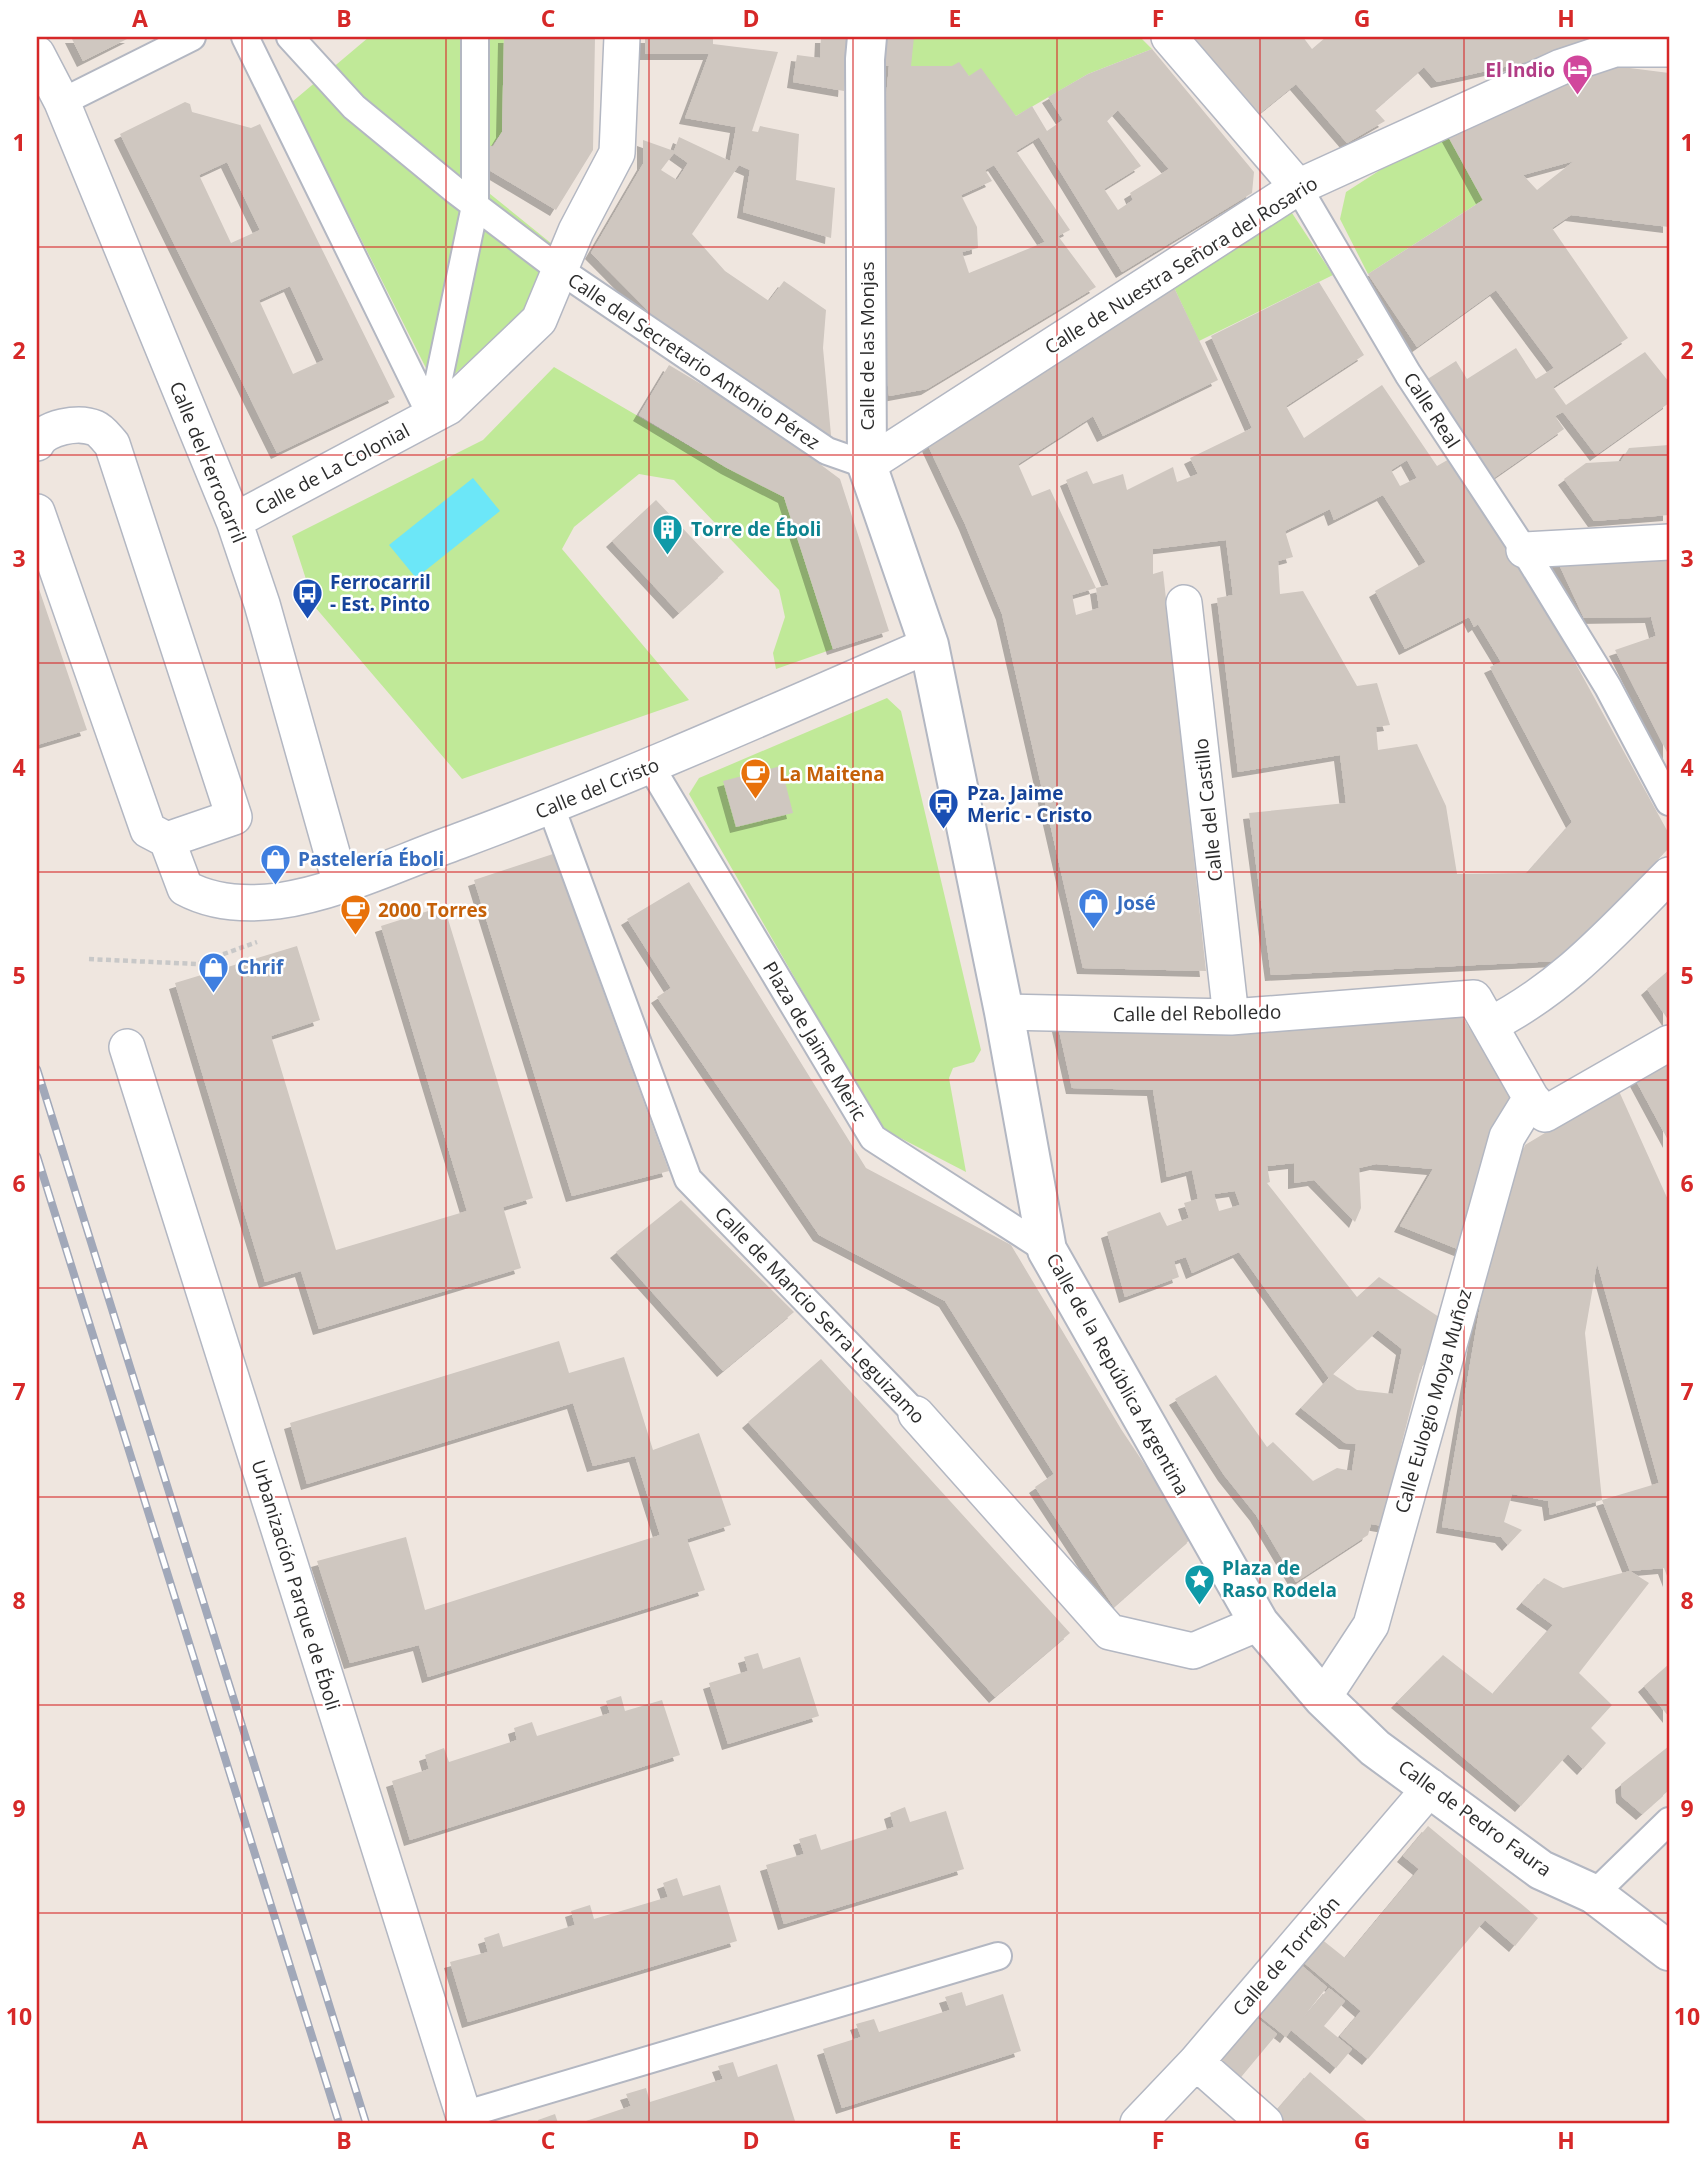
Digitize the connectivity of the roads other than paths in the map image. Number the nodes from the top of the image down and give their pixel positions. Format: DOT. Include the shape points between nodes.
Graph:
graph roads {
  1 [pos="192,37"];
  2 [pos="245,37"];
  3 [pos="290,37"];
  4 [pos="475,37"];
  5 [pos="622,37"];
  6 [pos="867,37"];
  7 [pos="1169,37"];
  8 [pos="1669,49"];
  9 [pos="37,54"];
  10 [pos="62,102"];
  11 [pos="1297,187"];
  12 [pos="475,206"];
  13 [pos="560,270"];
  14 [pos="431,416"];
  15 [pos="37,443"];
  16 [pos="867,465"];
  17 [pos="37,512"];
  18 [pos="234,521"];
  19 [pos="1669,541"];
  20 [pos="1524,550"];
  21 [pos="1184,603"];
  22 [pos="929,645"];
  23 [pos="651,767"];
  24 [pos="1669,802"];
  25 [pos="551,807"];
  26 [pos="167,840"];
  27 [pos="1669,875"];
  28 [pos="341,885"];
  29 [pos="1482,1011"];
  30 [pos="1004,1012"];
  31 [pos="1231,1017"];
  32 [pos="1669,1043"];
  33 [pos="127,1048"];
  34 [pos="1538,1106"];
  35 [pos="1048,1250"];
  36 [pos="916,1414"];
  37 [pos="1259,1623"];
  38 [pos="1323,1698"];
  39 [pos="1431,1787"];
  40 [pos="1669,1821"];
  41 [pos="1594,1894"];
  42 [pos="1669,1951"];
  43 [pos="998,1956"];
  44 [pos="1196,2062"];
  45 [pos="464,2119"];
  46 [pos="1138,2123"];
  47 [pos="1265,2123"];
  1 -- 10 [label="street"];
  2 -- 14 [label="street"];
  3 -- 12 [label="street" via="354,107"];
  4 -- 12 [label="street, Calle de La Colonial"];
  5 -- 13 [label="street, Calle de La Colonial" via="617,153"];
  6 -- 16 [label="street, Calle de las Monjas"];
  7 -- 11 [label="street, Calle Real"];
  8 -- 11 [label="street, Calle de Nuestra Señora del Rosario" via="1615,49 1561,67"];
  9 -- 10 [label="street, Calle del Ferrocarril"];
  10 -- 18 [label="street, Calle del Ferrocarril"];
  11 -- 16 [label="street, Calle de Nuestra Señora del Rosario"];
  11 -- 20 [label="street, Calle Real" via="1408,374"];
  12 -- 13 [label="street"];
  12 -- 14 [label="street, Calle de La Colonial"];
  13 -- 14 [label="street, Calle de La Colonial" via="539,320 448,407"];
  13 -- 16 [label="street, Calle del Secretario Antonio Pérez" via="827,451"];
  14 -- 18 [label="street, Calle de La Colonial"];
  15 -- 26 [label="street" via="63,427 81,424 98,429 113,444 234,817"];
  16 -- 22 [label="street, Calle de las Monjas"];
  17 -- 26 [label="street" via="148,830"];
  18 -- 28 [label="street, Calle del Ferrocarril"];
  19 -- 20 [label="street"];
  20 -- 24 [label="street, Calle Real" via="1608,687"];
  21 -- 31 [label="street, Calle del Castillo"];
  22 -- 23 [label="street, Calle del Cristo"];
  22 -- 30 [label="street"];
  23 -- 25 [label="street, Calle del Cristo"];
  23 -- 35 [label="street, Plaza de Jaime Meric" via="873,1138"];
  25 -- 28 [label="street, Calle del Cristo"];
  25 -- 36 [label="street, Calle de Mancio Serra Leguizamo" via="688,1179"];
  26 -- 28 [label="street, Calle del Cristo" via="185,888 201,897 256,903"];
  27 -- 29 [label="street" via="1563,979"];
  29 -- 31 [label="street, Calle del Rebolledo"];
  29 -- 34 [label="street"];
  30 -- 31 [label="street, Calle del Rebolledo"];
  30 -- 35 [label="street, Calle de la República Argentina"];
  32 -- 34 [label="street"];
  33 -- 45 [label="street, Urbanización Parque de Éboli"];
  34 -- 38 [label="street, Calle Eulogio Moya Muñoz" via="1507,1137 1371,1625"];
  35 -- 37 [label="street, Calle de la República Argentina"];
  36 -- 37 [label="street, Calle de Mancio Serra Leguizamo" via="1110,1632 1193,1651"];
  37 -- 38 [label="street, Calle de la República Argentina"];
  38 -- 39 [label="street, Calle de Pedro Faura" via="1376,1748"];
  39 -- 41 [label="street, Calle de Pedro Faura" via="1541,1870"];
  39 -- 44 [label="street, Calle de Torrejón"];
  40 -- 41 [label="street"];
  41 -- 42 [label="street, Calle de Pedro Faura"];
  43 -- 45 [label="street"];
  44 -- 46 [label="street, Calle de Torrejón"];
  44 -- 47 [label="street"];
}
